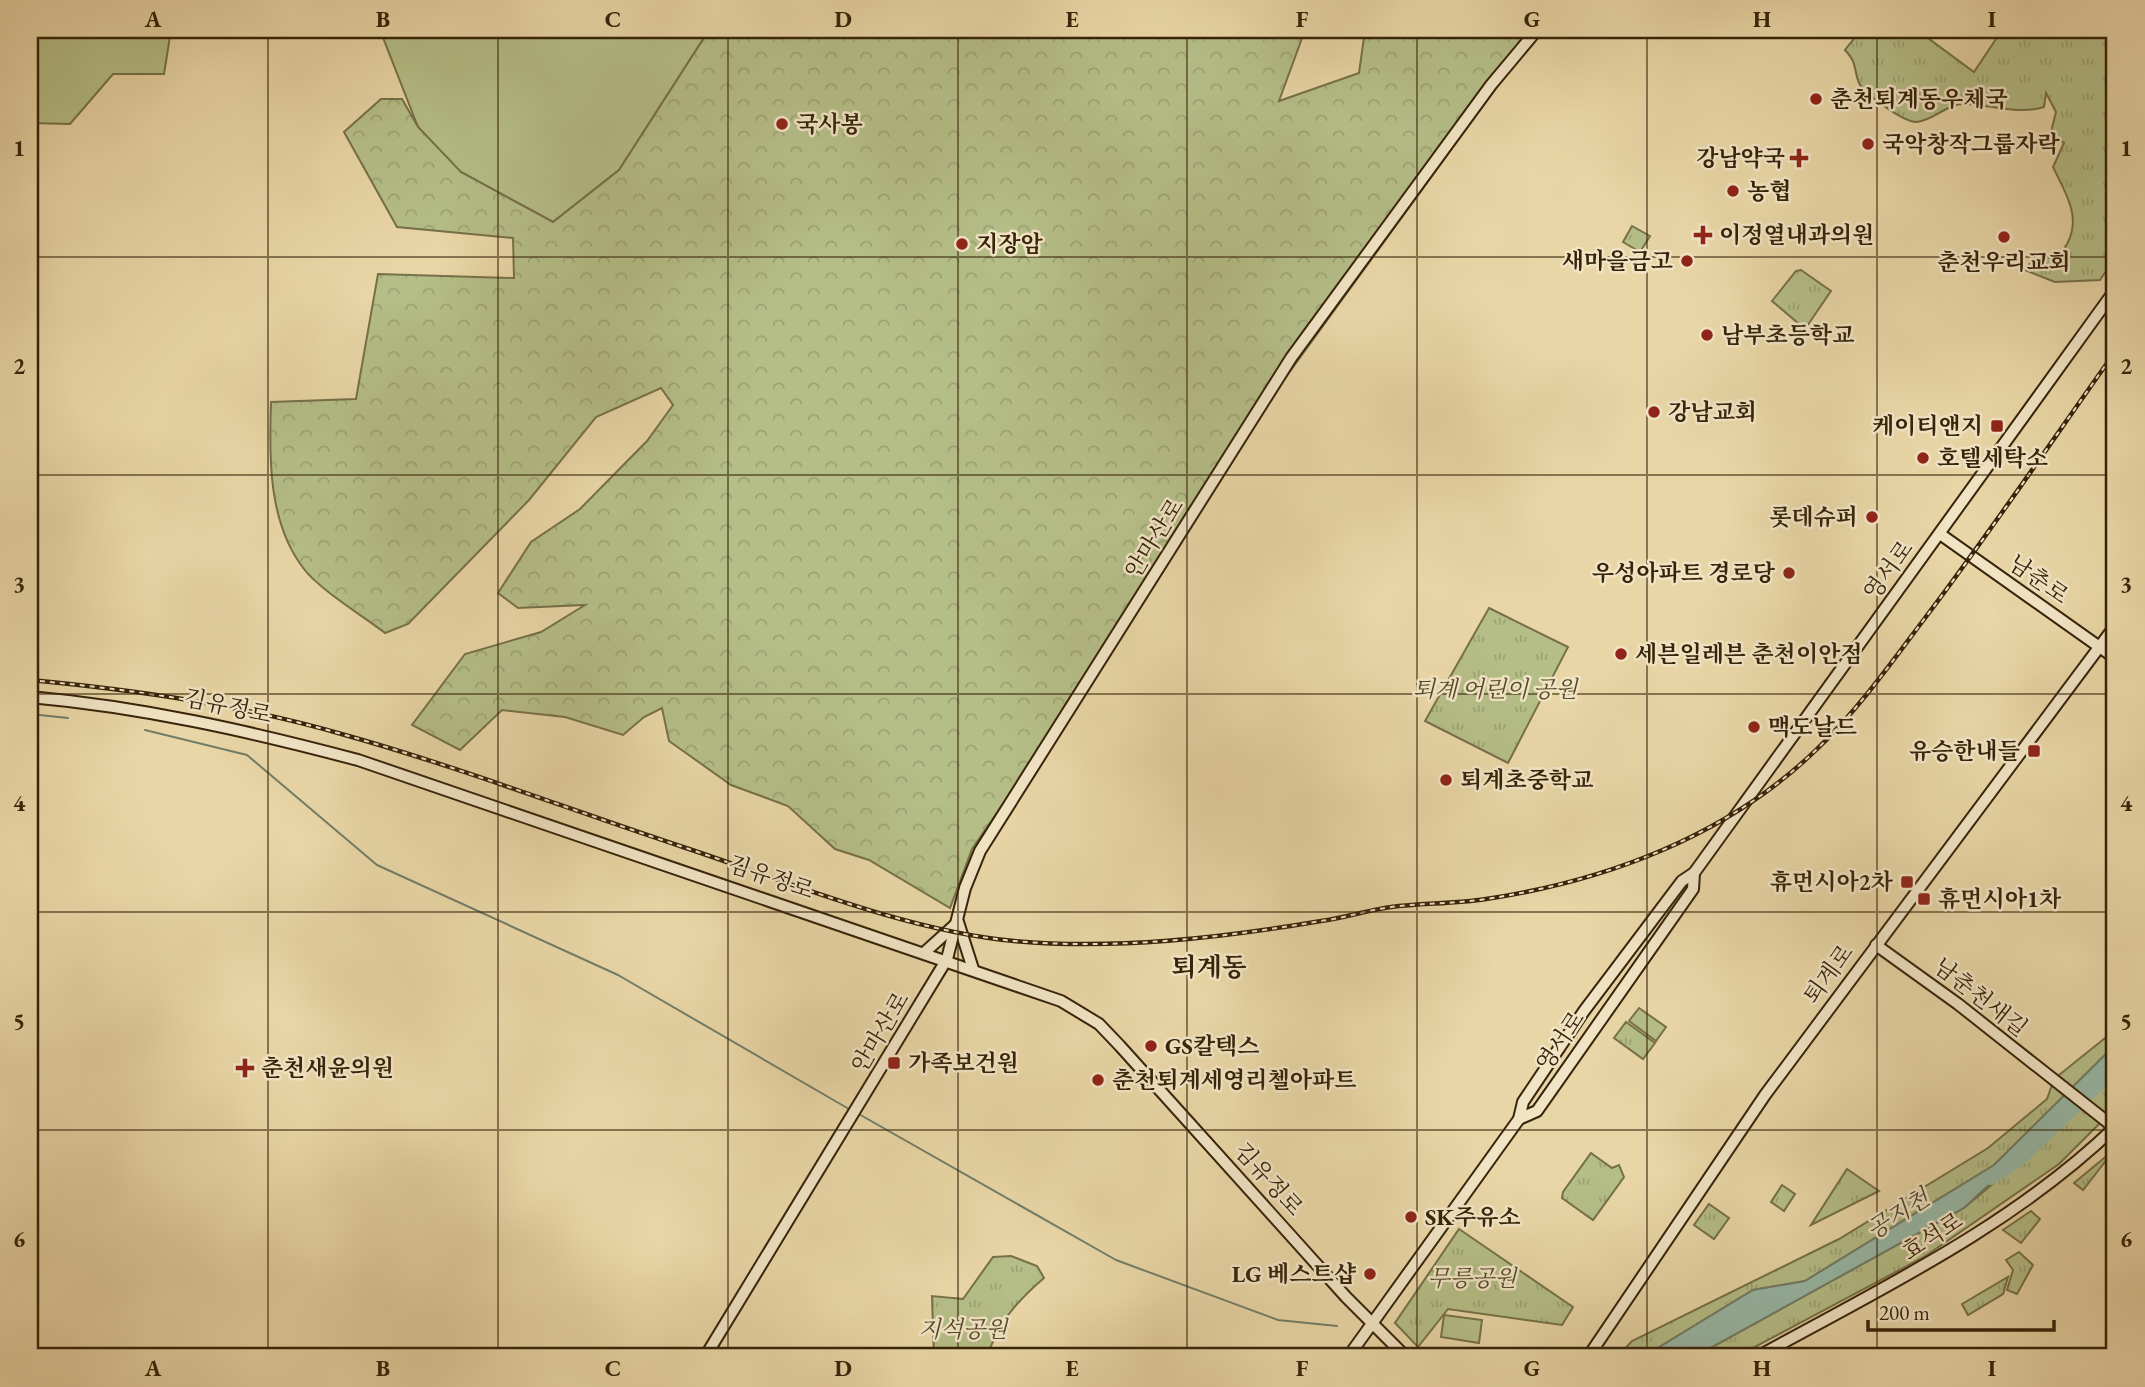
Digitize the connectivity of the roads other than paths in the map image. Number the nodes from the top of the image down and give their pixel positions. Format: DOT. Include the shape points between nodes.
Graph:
graph roads {
  1 [pos="1537,30"];
  2 [pos="2115,290"];
  3 [pos="1940,534"];
  4 [pos="2115,626"];
  5 [pos="2099,647"];
  6 [pos="2115,658"];
  7 [pos="30,697"];
  8 [pos="1694,873"];
  9 [pos="956,922"];
  10 [pos="1876,945"];
  11 [pos="925,952"];
  12 [pos="947,960"];
  13 [pos="973,969"];
  14 [pos="1519,1119"];
  15 [pos="2113,1126"];
  16 [pos="1372,1324"];
  17 [pos="705,1357"];
  18 [pos="1348,1357"];
  19 [pos="1406,1357"];
  20 [pos="1588,1357"];
  21 [pos="1757,1357"];
  1 -- 9 [label="street, 안마산로" via="1491,85 1291,358 980,851"];
  2 -- 3 [label="street, 영서로"];
  3 -- 5 [label="street, 남춘로"];
  3 -- 8 [label="street, 영서로"];
  4 -- 5 [label="street, 퇴계로"];
  5 -- 6 [label="street, 남춘로"];
  5 -- 10 [label="street, 퇴계로"];
  7 -- 11 [label="street, 김유정로" via="137,709 246,730 358,760"];
  8 -- 14 [label="street, 영서로" via="1682,881 1584,1011 1523,1102"];
  8 -- 14 [label="street, 영서로" via="1692,889 1537,1111"];
  9 -- 11 [label="street"];
  9 -- 12 [label="street, 안마산로"];
  9 -- 13 [label="street"];
  10 -- 15 [label="street, 남춘천새길"];
  10 -- 20 [label="street, 퇴계로" via="1765,1095"];
  11 -- 12 [label="street, 김유정로"];
  12 -- 13 [label="street, 김유정로"];
  12 -- 17 [label="street, 안마산로"];
  13 -- 16 [label="street, 김유정로" via="1057,999 1099,1024"];
  14 -- 16 [label="street, 영서로"];
  15 -- 21 [label="street, 효석로" via="2068,1172 1928,1265"];
  16 -- 18 [label="street, 영서로"];
  16 -- 19 [label="street, 김유정로"];
}
